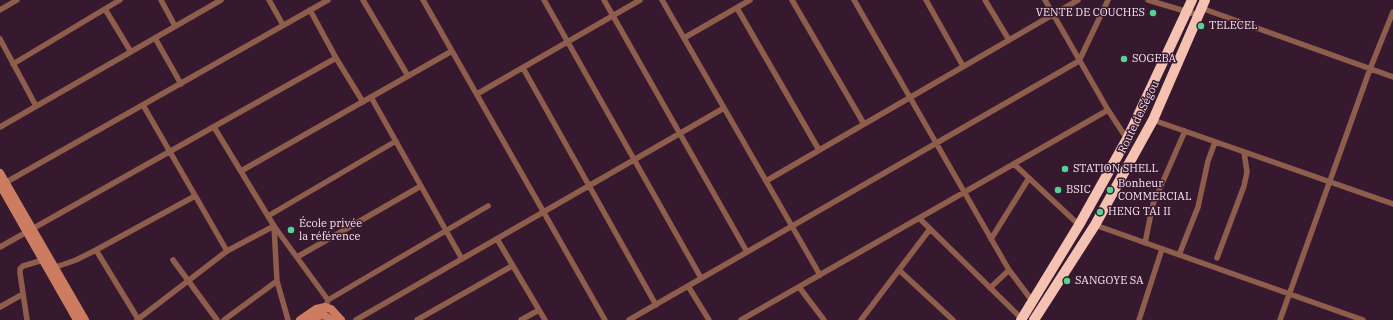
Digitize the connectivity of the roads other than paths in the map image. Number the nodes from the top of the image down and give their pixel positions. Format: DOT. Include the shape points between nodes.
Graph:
graph roads {
  1 [pos="17,0"];
  2 [pos="120,0"];
  3 [pos="161,0"];
  4 [pos="221,0"];
  5 [pos="269,0"];
  6 [pos="328,0"];
  7 [pos="363,0"];
  8 [pos="423,0"];
  9 [pos="544,0"];
  10 [pos="604,0"];
  11 [pos="640,0"];
  12 [pos="662,0"];
  13 [pos="750,0"];
  14 [pos="792,0"];
  15 [pos="854,0"];
  16 [pos="926,0"];
  17 [pos="985,0"];
  18 [pos="1045,0"];
  19 [pos="1078,0"];
  20 [pos="1108,0"];
  21 [pos="1148,0"];
  22 [pos="1192,0"];
  23 [pos="317,3"];
  24 [pos="736,8"];
  25 [pos="1202,8"];
  26 [pos="105,9"];
  27 [pos="0,10"];
  28 [pos="310,10"];
  29 [pos="1187,11"];
  30 [pos="1393,12"];
  31 [pos="1053,14"];
  32 [pos="613,16"];
  33 [pos="283,25"];
  34 [pos="175,26"];
  35 [pos="155,38"];
  36 [pos="684,38"];
  37 [pos="1008,40"];
  38 [pos="567,42"];
  39 [pos="1,43"];
  40 [pos="452,51"];
  41 [pos="131,52"];
  42 [pos="336,58"];
  43 [pos="1079,60"];
  44 [pos="13,64"];
  45 [pos="963,66"];
  46 [pos="523,68"];
  47 [pos="1370,69"];
  48 [pos="408,76"];
  49 [pos="1393,77"];
  50 [pos="181,84"];
  51 [pos="477,94"];
  52 [pos="371,97"];
  53 [pos="910,97"];
  54 [pos="363,102"];
  55 [pos="142,105"];
  56 [pos="36,106"];
  57 [pos="724,108"];
  58 [pos="1108,110"];
  59 [pos="1153,120"];
  60 [pos="864,124"];
  61 [pos="0,127"];
  62 [pos="214,127"];
  63 [pos="1185,131"];
  64 [pos="680,134"];
  65 [pos="1128,139"];
  66 [pos="396,141"];
  67 [pos="1215,142"];
  68 [pos="936,143"];
  69 [pos="820,150"];
  70 [pos="169,152"];
  71 [pos="1244,152"];
  72 [pos="634,160"];
  73 [pos="1014,164"];
  74 [pos="241,171"];
  75 [pos="0,173"];
  76 [pos="1029,178"];
  77 [pos="766,181"];
  78 [pos="1330,182"];
  79 [pos="2,185"];
  80 [pos="421,186"];
  81 [pos="590,186"];
  82 [pos="964,192"];
  83 [pos="195,196"];
  84 [pos="1393,204"];
  85 [pos="488,206"];
  86 [pos="544,212"];
  87 [pos="268,216"];
  88 [pos="919,218"];
  89 [pos="1079,225"];
  90 [pos="1095,225"];
  91 [pos="274,226"];
  92 [pos="792,226"];
  93 [pos="930,229"];
  94 [pos="29,230"];
  95 [pos="446,231"];
  96 [pos="497,239"];
  97 [pos="991,239"];
  98 [pos="1144,243"];
  99 [pos="0,247"];
  100 [pos="1162,249"];
  101 [pos="96,250"];
  102 [pos="227,251"];
  103 [pos="747,252"];
  104 [pos="1180,255"];
  105 [pos="296,257"];
  106 [pos="1217,258"];
  107 [pos="462,259"];
  108 [pos="43,260"];
  109 [pos="173,260"];
  110 [pos="512,266"];
  111 [pos="51,269"];
  112 [pos="899,270"];
  113 [pos="1009,270"];
  114 [pos="820,275"];
  115 [pos="701,278"];
  116 [pos="188,281"];
  117 [pos="277,281"];
  118 [pos="688,286"];
  119 [pos="799,287"];
  120 [pos="990,288"];
  121 [pos="23,294"];
  122 [pos="1290,294"];
  123 [pos="1033,302"];
  124 [pos="656,304"];
  125 [pos="0,307"];
  126 [pos="326,307"];
  127 [pos="539,310"];
  128 [pos="751,314"];
  129 [pos="27,320"];
  130 [pos="77,320"];
  131 [pos="85,320"];
  132 [pos="137,320"];
  133 [pos="217,320"];
  134 [pos="224,320"];
  135 [pos="288,320"];
  136 [pos="300,320"];
  137 [pos="312,320"];
  138 [pos="331,320"];
  139 [pos="341,320"];
  140 [pos="356,320"];
  141 [pos="418,320"];
  142 [pos="521,320"];
  143 [pos="545,320"];
  144 [pos="605,320"];
  145 [pos="629,320"];
  146 [pos="709,320"];
  147 [pos="741,320"];
  148 [pos="756,320"];
  149 [pos="824,320"];
  150 [pos="861,320"];
  151 [pos="953,320"];
  152 [pos="1021,320"];
  153 [pos="1034,320"];
  154 [pos="1139,320"];
  155 [pos="1280,320"];
  156 [pos="1363,320"];
  1 -- 27 [label="street"];
  2 -- 26 [label="street"];
  3 -- 34 [label="street"];
  4 -- 34 [label="street"];
  5 -- 33 [label="street"];
  6 -- 23 [label="street"];
  7 -- 48 [label="street"];
  8 -- 40 [label="street"];
  9 -- 38 [label="street"];
  10 -- 32 [label="street"];
  11 -- 32 [label="street"];
  12 -- 36 [label="street"];
  13 -- 24 [label="street"];
  14 -- 60 [label="street"];
  15 -- 53 [label="street"];
  16 -- 45 [label="street"];
  17 -- 37 [label="street"];
  18 -- 31 [label="street"];
  19 -- 31 [label="street"];
  20 -- 43 [label="street"];
  21 -- 29 [label="street"];
  22 -- 29 [label="highway, Route de Ségou"];
  23 -- 28 [label="street"];
  24 -- 36 [label="street"];
  24 -- 69 [label="street"];
  25 -- 29 [label="street"];
  25 -- 47 [label="street"];
  25 -- 59 [label="highway, Route de Ségou"];
  26 -- 41 [label="street"];
  26 -- 44 [label="street"];
  28 -- 33 [label="street"];
  28 -- 42 [label="street"];
  29 -- 65 [label="highway, Route de Ségou"];
  30 -- 47 [label="street"];
  31 -- 37 [label="street"];
  31 -- 43 [label="street"];
  32 -- 38 [label="street"];
  32 -- 64 [label="street"];
  33 -- 50 [label="street"];
  34 -- 35 [label="street"];
  35 -- 41 [label="street"];
  35 -- 50 [label="street"];
  36 -- 57 [label="street"];
  37 -- 45 [label="street"];
  38 -- 46 [label="street"];
  38 -- 72 [label="street"];
  39 -- 44 [label="street"];
  40 -- 48 [label="street"];
  40 -- 51 [label="street"];
  41 -- 56 [label="street"];
  42 -- 54 [label="street"];
  42 -- 62 [label="street"];
  43 -- 58 [label="street"];
  43 -- 68 [label="street"];
  44 -- 56 [label="street"];
  45 -- 53 [label="street"];
  46 -- 51 [label="street"];
  46 -- 81 [label="street"];
  47 -- 49 [label="street"];
  47 -- 78 [label="street"];
  48 -- 52 [label="street"];
  50 -- 55 [label="street"];
  51 -- 86 [label="street"];
  52 -- 54 [label="street"];
  52 -- 66 [label="street"];
  53 -- 60 [label="street"];
  53 -- 68 [label="street"];
  54 -- 74 [label="street"];
  55 -- 70 [label="street"];
  55 -- 79 [label="street"];
  56 -- 61 [label="street"];
  57 -- 64 [label="street"];
  57 -- 77 [label="street"];
  58 -- 65 [label="street"];
  58 -- 73 [label="street"];
  59 -- 63 [label="street"];
  59 -- 90 [label="highway, Route de Ségou"];
  60 -- 69 [label="street"];
  62 -- 70 [label="street"];
  62 -- 74 [label="street"];
  63 -- 67 [label="street"];
  63 -- 98 [label="street" via="1153,204"];
  64 -- 72 [label="street"];
  64 -- 103 [label="street"];
  65 -- 89 [label="highway, Route de Ségou"];
  66 -- 80 [label="street"];
  66 -- 87 [label="street"];
  67 -- 71 [label="street"];
  67 -- 104 [label="street" via="1198,207"];
  68 -- 82 [label="street"];
  68 -- 92 [label="street"];
  69 -- 77 [label="street"];
  70 -- 83 [label="street"];
  70 -- 94 [label="street"];
  71 -- 78 [label="street"];
  71 -- 106 [label="street" via="1247,172 1244,186"];
  72 -- 81 [label="street"];
  72 -- 115 [label="street"];
  73 -- 76 [label="street"];
  73 -- 82 [label="street"];
  74 -- 87 [label="street"];
  75 -- 79 [label="street"];
  76 -- 89 [label="street"];
  76 -- 97 [label="street"];
  77 -- 92 [label="street"];
  78 -- 84 [label="street"];
  78 -- 122 [label="street"];
  79 -- 94 [label="street"];
  80 -- 95 [label="street"];
  80 -- 105 [label="street"];
  81 -- 86 [label="street"];
  81 -- 124 [label="street"];
  82 -- 88 [label="street"];
  82 -- 97 [label="street"];
  83 -- 101 [label="street"];
  83 -- 102 [label="street"];
  85 -- 95 [label="street"];
  86 -- 96 [label="street"];
  86 -- 144 [label="street"];
  87 -- 91 [label="street"];
  88 -- 93 [label="street"];
  88 -- 114 [label="street"];
  89 -- 123 [label="highway, Route de Ségou"];
  90 -- 98 [label="street"];
  90 -- 153 [label="highway, Route de Ségou"];
  91 -- 102 [label="street"];
  91 -- 105 [label="street"];
  91 -- 117 [label="street"];
  92 -- 103 [label="street"];
  92 -- 114 [label="street"];
  93 -- 112 [label="street"];
  93 -- 120 [label="street"];
  94 -- 99 [label="street"];
  94 -- 108 [label="street"];
  94 -- 111 [label="street"];
  95 -- 107 [label="street"];
  95 -- 126 [label="street"];
  96 -- 107 [label="street"];
  96 -- 110 [label="street"];
  97 -- 113 [label="street"];
  98 -- 100 [label="street"];
  100 -- 104 [label="street"];
  100 -- 154 [label="street"];
  101 -- 111 [label="street"];
  101 -- 132 [label="street"];
  102 -- 116 [label="street"];
  103 -- 115 [label="street"];
  104 -- 122 [label="street"];
  105 -- 126 [label="street"];
  107 -- 140 [label="street"];
  108 -- 111 [label="street"];
  108 -- 121 [label="street" via="20,269"];
  109 -- 116 [label="street"];
  110 -- 127 [label="street"];
  110 -- 141 [label="street"];
  111 -- 130 [label="street"];
  111 -- 131 [label="street"];
  112 -- 150 [label="street"];
  112 -- 151 [label="street"];
  113 -- 120 [label="street"];
  113 -- 123 [label="street"];
  114 -- 119 [label="street"];
  115 -- 118 [label="street"];
  116 -- 132 [label="street"];
  116 -- 133 [label="street"];
  117 -- 134 [label="street"];
  117 -- 135 [label="street"];
  118 -- 124 [label="street"];
  118 -- 146 [label="street"];
  119 -- 128 [label="street"];
  119 -- 149 [label="street"];
  120 -- 152 [label="street"];
  121 -- 125 [label="street"];
  121 -- 129 [label="street"];
  122 -- 155 [label="street"];
  122 -- 156 [label="street"];
  123 -- 152 [label="highway, Route de Ségou"];
  124 -- 145 [label="street"];
  126 -- 136 [label="street" via="316,309"];
  126 -- 137 [label="street"];
  126 -- 138 [label="street"];
  126 -- 139 [label="street"];
  127 -- 142 [label="street"];
  127 -- 143 [label="street"];
  128 -- 147 [label="street"];
  128 -- 148 [label="street"];
}
